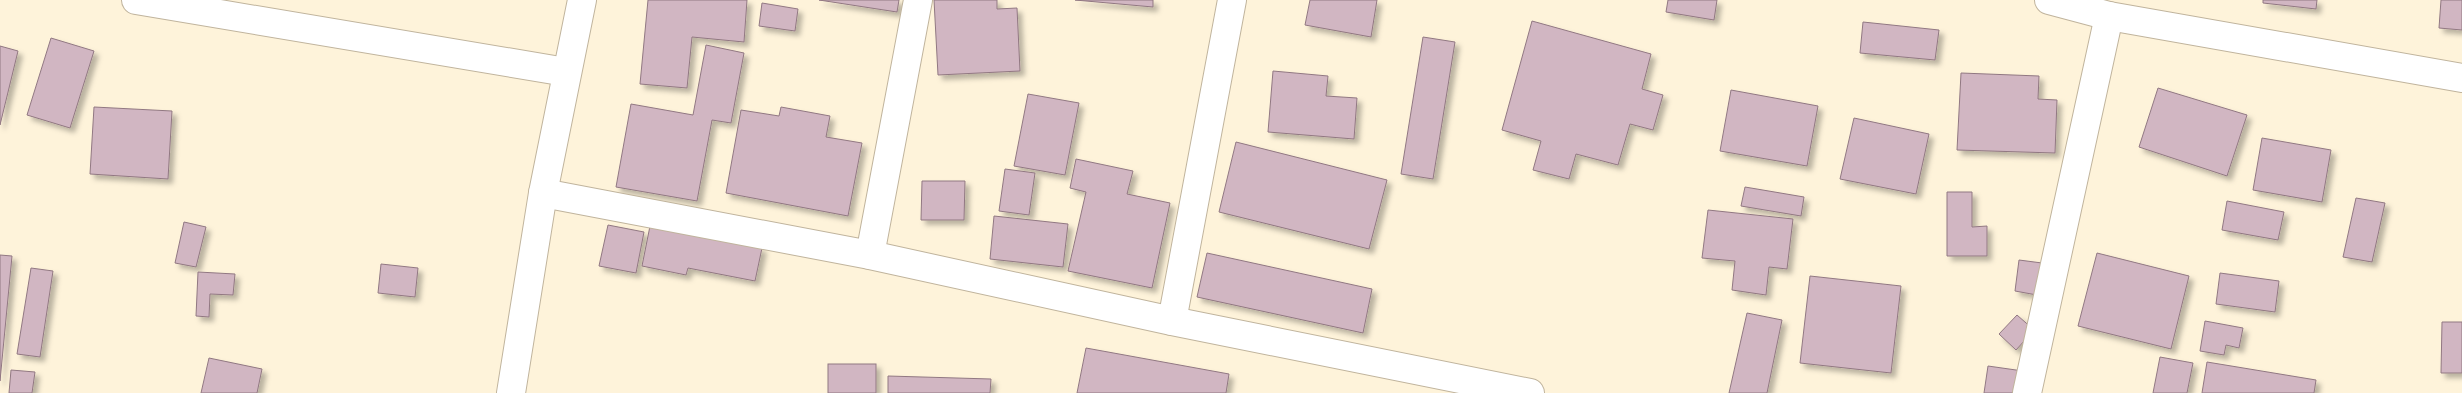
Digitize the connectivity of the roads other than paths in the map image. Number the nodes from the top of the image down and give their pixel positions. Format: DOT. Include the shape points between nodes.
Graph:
graph roads {
  1 [pos="136,0"];
  2 [pos="582,0"];
  3 [pos="918,0"];
  4 [pos="1232,0"];
  5 [pos="2049,0"];
  6 [pos="2109,16"];
  7 [pos="566,72"];
  8 [pos="2462,78"];
  9 [pos="543,193"];
  10 [pos="870,255"];
  11 [pos="1172,321"];
  12 [pos="512,393"];
  13 [pos="1530,393"];
  14 [pos="2027,393"];
  1 -- 7 [label="street"];
  2 -- 7 [label="street"];
  3 -- 10 [label="street"];
  4 -- 11 [label="street"];
  5 -- 6 [label="street"];
  6 -- 8 [label="street"];
  6 -- 14 [label="street"];
  7 -- 9 [label="street"];
  9 -- 10 [label="street"];
  9 -- 12 [label="street"];
  10 -- 11 [label="street"];
  11 -- 13 [label="street"];
}
